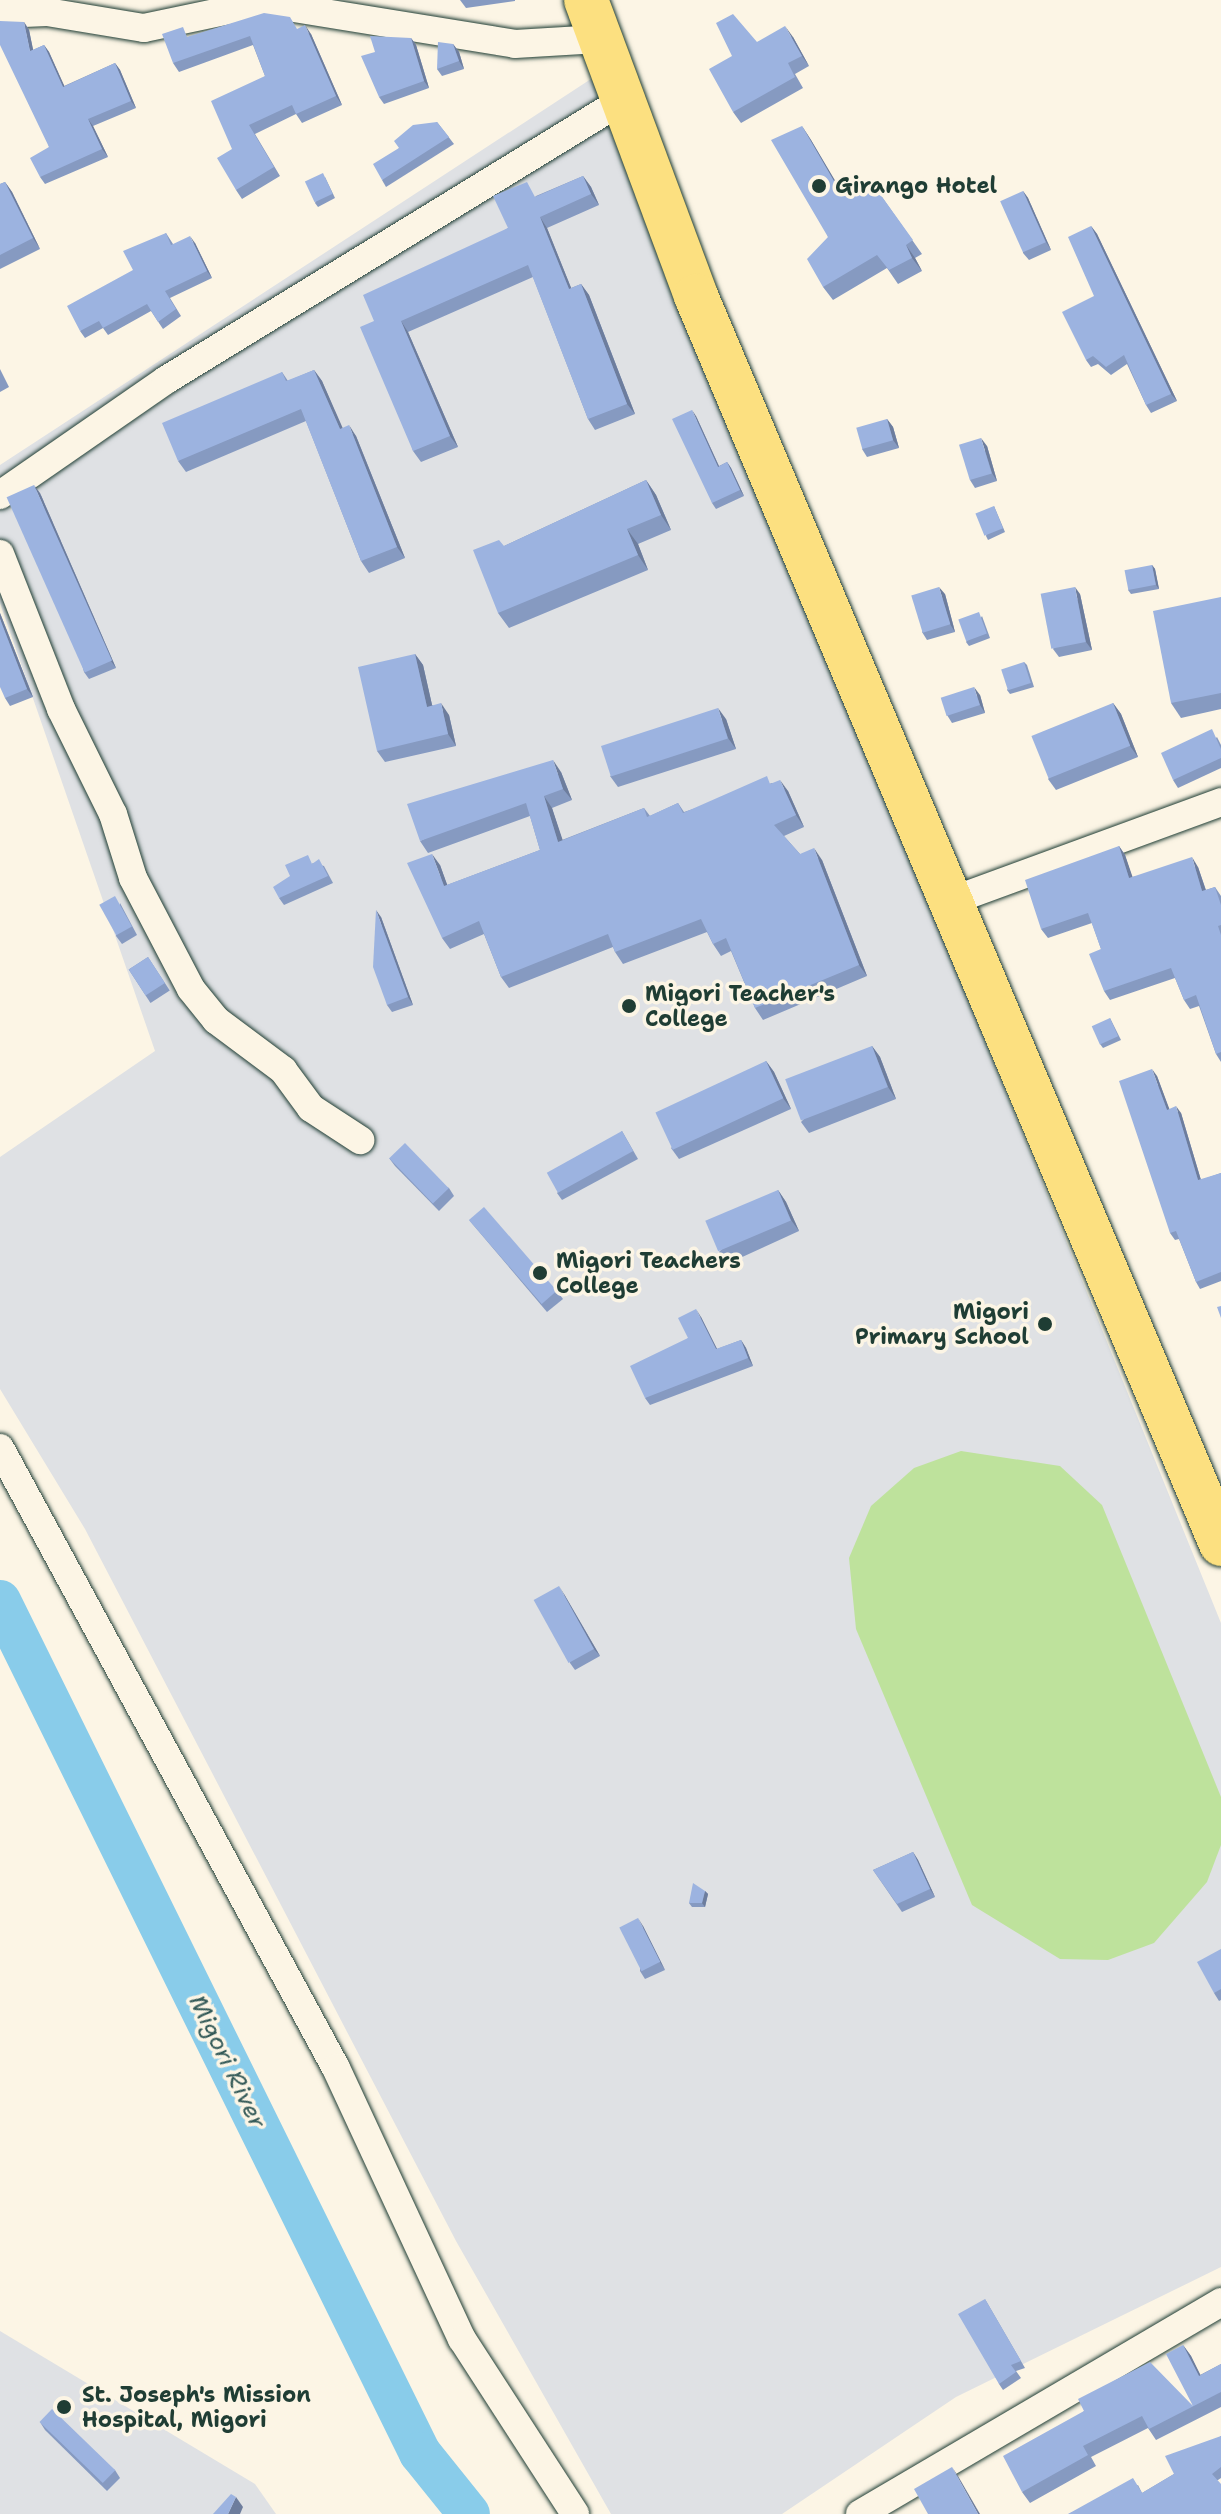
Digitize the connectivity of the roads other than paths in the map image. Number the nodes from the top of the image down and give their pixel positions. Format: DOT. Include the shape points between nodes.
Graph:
graph roads {
  1 [pos="262,1"];
  2 [pos="0,14"];
  3 [pos="592,20"];
  4 [pos="623,100"];
  5 [pos="0,495"];
  6 [pos="0,554"];
  7 [pos="1221,802"];
  8 [pos="951,901"];
  9 [pos="360,1140"];
  10 [pos="0,1448"];
  11 [pos="1221,1544"];
  12 [pos="1221,2302"];
  13 [pos="575,2514"];
  14 [pos="860,2514"];
  1 -- 2 [label="street" via="144,28 47,12"];
  1 -- 3 [label="street" via="515,44"];
  3 -- 4 [label="highway"];
  4 -- 5 [label="street" via="166,380"];
  4 -- 8 [label="highway" via="696,296"];
  6 -- 9 [label="street" via="61,709 113,814 133,878 191,989 216,1020 283,1070 317,1114"];
  7 -- 8 [label="street"];
  8 -- 11 [label="highway"];
  10 -- 13 [label="street" via="336,2068 462,2339"];
  12 -- 14 [label="street"];
}
